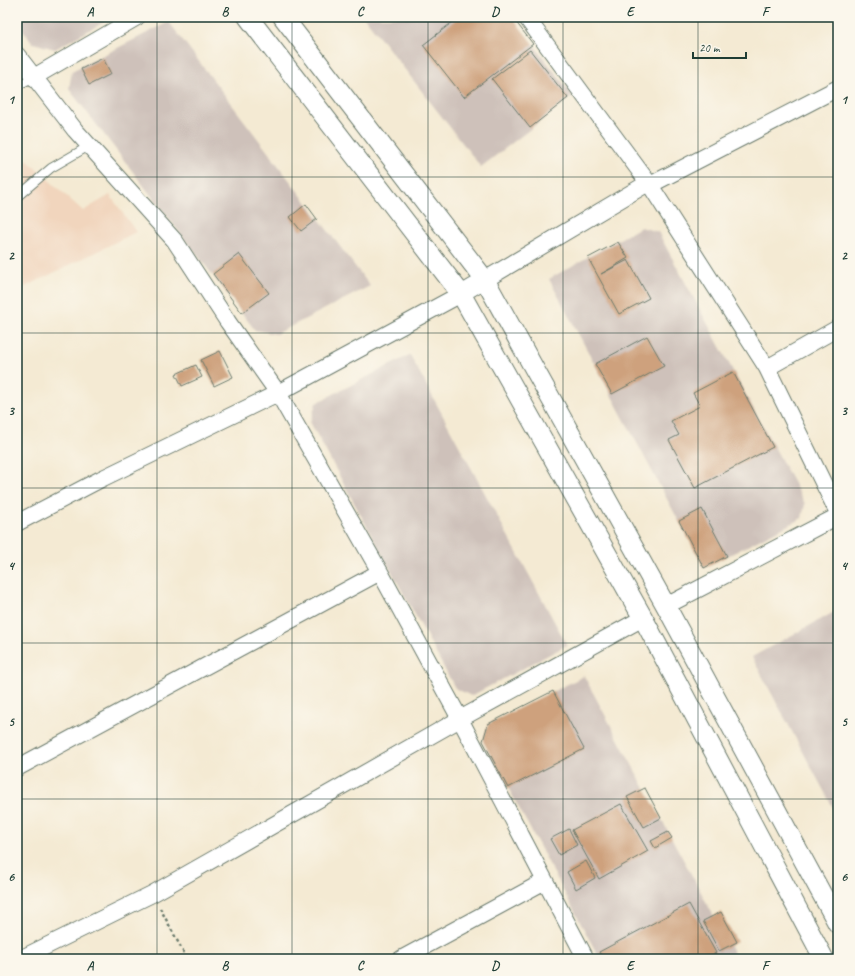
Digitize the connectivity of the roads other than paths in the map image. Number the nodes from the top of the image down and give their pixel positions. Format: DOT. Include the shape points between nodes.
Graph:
graph roads {
  1 [pos="137,17"];
  2 [pos="248,17"];
  3 [pos="283,17"];
  4 [pos="526,17"];
  5 [pos="17,55"];
  6 [pos="34,77"];
  7 [pos="17,86"];
  8 [pos="838,88"];
  9 [pos="89,146"];
  10 [pos="650,185"];
  11 [pos="17,197"];
  12 [pos="485,280"];
  13 [pos="461,294"];
  14 [pos="838,328"];
  15 [pos="766,368"];
  16 [pos="278,393"];
  17 [pos="838,513"];
  18 [pos="838,516"];
  19 [pos="17,523"];
  20 [pos="380,572"];
  21 [pos="666,606"];
  22 [pos="643,618"];
  23 [pos="460,719"];
  24 [pos="17,768"];
  25 [pos="545,881"];
  26 [pos="838,924"];
  27 [pos="20,959"];
  28 [pos="400,959"];
  29 [pos="586,959"];
  30 [pos="824,959"];
  1 -- 6 [label="street"];
  2 -- 13 [label="street"];
  3 -- 12 [label="street"];
  4 -- 10 [label="street"];
  5 -- 6 [label="street"];
  6 -- 7 [label="lane"];
  6 -- 9 [label="street"];
  8 -- 10 [label="street"];
  9 -- 11 [label="lane" via="51,168"];
  9 -- 16 [label="street" via="175,241"];
  10 -- 12 [label="street"];
  10 -- 15 [label="street"];
  12 -- 13 [label="street"];
  12 -- 21 [label="street"];
  13 -- 16 [label="street"];
  13 -- 22 [label="street"];
  14 -- 15 [label="street"];
  15 -- 17 [label="street"];
  16 -- 19 [label="street"];
  16 -- 20 [label="street"];
  18 -- 21 [label="street"];
  20 -- 23 [label="street"];
  20 -- 24 [label="street"];
  21 -- 26 [label="street"];
  22 -- 23 [label="street"];
  22 -- 30 [label="street"];
  23 -- 25 [label="street"];
  23 -- 27 [label="street" via="152,894"];
  25 -- 28 [label="street"];
  25 -- 29 [label="street"];
}
